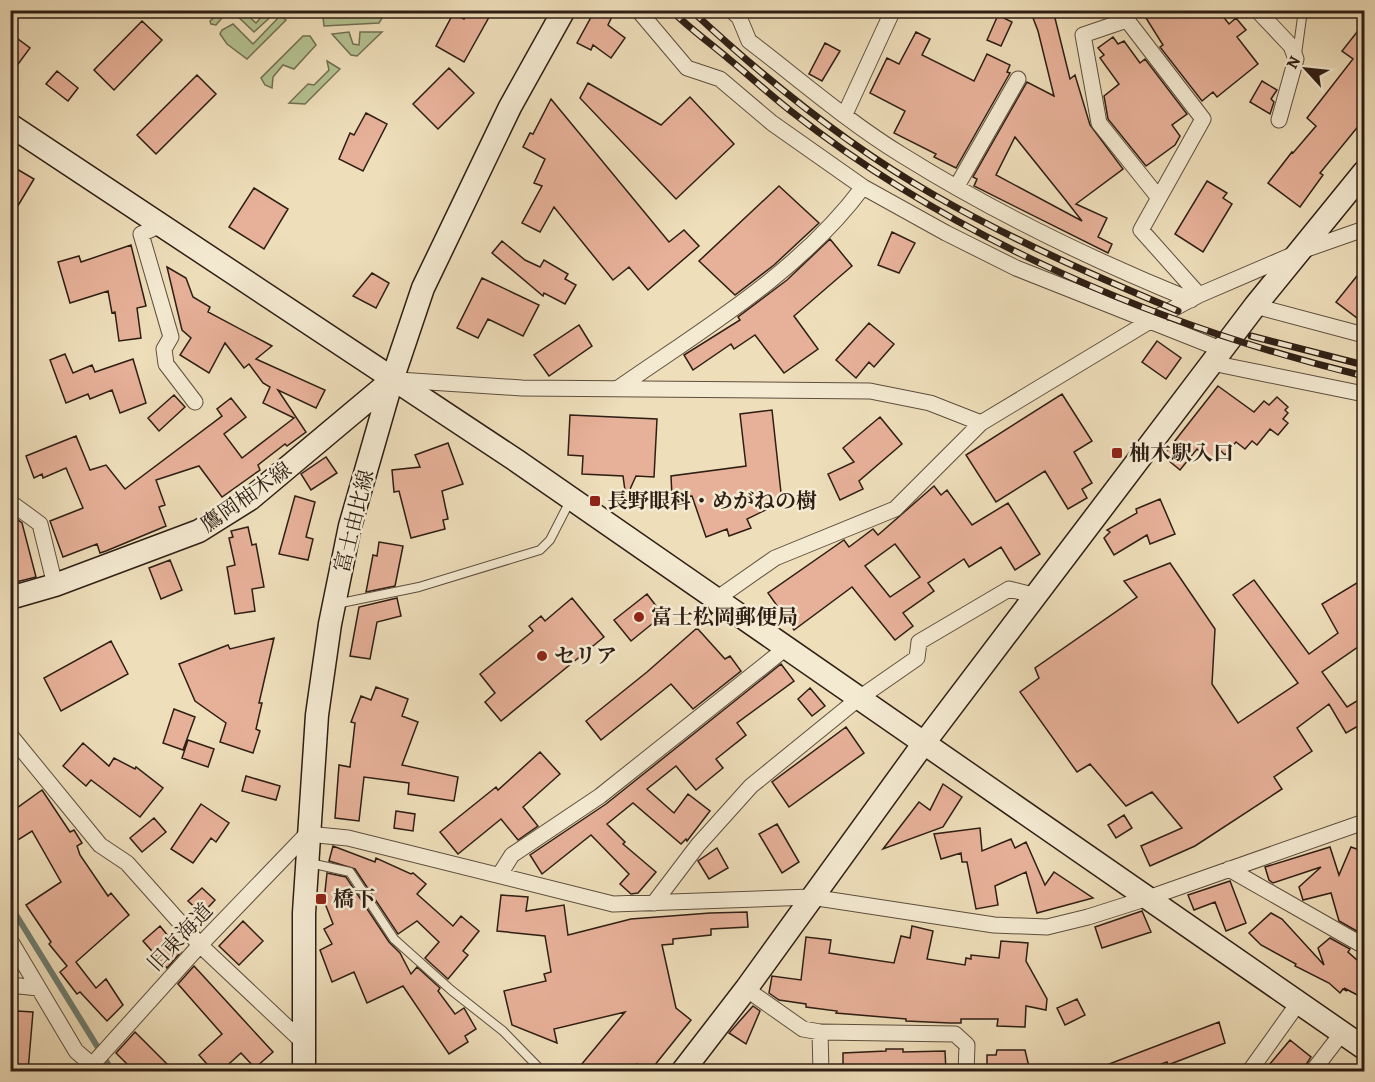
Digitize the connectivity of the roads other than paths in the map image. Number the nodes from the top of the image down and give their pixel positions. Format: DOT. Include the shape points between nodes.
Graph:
graph roads {
  1 [pos="564,10"];
  2 [pos="638,10"];
  3 [pos="731,10"];
  4 [pos="893,10"];
  5 [pos="1257,10"];
  6 [pos="1303,10"];
  7 [pos="1296,58"];
  8 [pos="1018,79"];
  9 [pos="845,114"];
  10 [pos="1279,120"];
  11 [pos="10,125"];
  12 [pos="1365,172"];
  13 [pos="957,186"];
  14 [pos="863,187"];
  15 [pos="1159,198"];
  16 [pos="161,225"];
  17 [pos="1365,229"];
  18 [pos="1304,250"];
  19 [pos="1195,298"];
  20 [pos="1255,306"];
  21 [pos="1150,321"];
  22 [pos="1365,335"];
  23 [pos="1218,356"];
  24 [pos="392,380"];
  25 [pos="617,389"];
  26 [pos="1365,394"];
  27 [pos="195,402"];
  28 [pos="981,423"];
  29 [pos="571,499"];
  30 [pos="10,502"];
  31 [pos="55,585"];
  32 [pos="1037,596"];
  33 [pos="10,598"];
  34 [pos="715,600"];
  35 [pos="334,605"];
  36 [pos="786,648"];
  37 [pos="858,699"];
  38 [pos="10,735"];
  39 [pos="924,743"];
  40 [pos="1365,822"];
  41 [pos="307,834"];
  42 [pos="306,862"];
  43 [pos="1229,869"];
  44 [pos="500,874"];
  45 [pos="811,897"];
  46 [pos="1148,898"];
  47 [pos="654,903"];
  48 [pos="10,940"];
  49 [pos="200,945"];
  50 [pos="1365,946"];
  51 [pos="10,985"];
  52 [pos="38,988"];
  53 [pos="746,989"];
  54 [pos="1299,1002"];
  55 [pos="820,1032"];
  56 [pos="1342,1033"];
  57 [pos="304,1043"];
  58 [pos="1365,1048"];
  59 [pos="95,1068"];
  60 [pos="304,1071"];
  61 [pos="543,1071"];
  62 [pos="682,1071"];
  63 [pos="821,1071"];
  64 [pos="966,1071"];
  65 [pos="1249,1071"];
  66 [pos="1312,1071"];
  1 -- 24 [label="street, 富士由比線" via="510,107 423,288"];
  2 -- 14 [label="street" via="687,68 720,79 772,123"];
  3 -- 9 [label="street" via="739,17 749,41"];
  4 -- 9 [label="street"];
  5 -- 7 [label="street" via="1291,46"];
  6 -- 7 [label="lane"];
  7 -- 10 [label="street"];
  8 -- 13 [label="street"];
  9 -- 13 [label="street" via="901,154"];
  11 -- 16 [label="street"];
  12 -- 18 [label="street"];
  13 -- 19 [label="street" via="1096,261"];
  14 -- 21 [label="street" via="1016,268"];
  14 -- 25 [label="street" via="832,223 764,285"];
  15 -- 15 [label="street" via="1099,123 1083,35 1127,20 1203,119"];
  15 -- 19 [label="street" via="1141,230"];
  16 -- 24 [label="street"];
  16 -- 27 [label="street" via="141,234 171,337 164,349 166,364"];
  17 -- 18 [label="street"];
  18 -- 19 [label="street"];
  18 -- 20 [label="street"];
  19 -- 21 [label="street"];
  20 -- 22 [label="street"];
  20 -- 23 [label="street"];
  21 -- 23 [label="street"];
  21 -- 28 [label="street"];
  23 -- 26 [label="street"];
  23 -- 32 [label="street"];
  24 -- 25 [label="street"];
  24 -- 29 [label="street"];
  24 -- 31 [label="street, 鷹岡柚木線" via="250,499 199,531"];
  24 -- 35 [label="street, 富士由比線" via="350,526"];
  25 -- 28 [label="street" via="870,391 930,403"];
  28 -- 34 [label="street" via="895,508 775,558"];
  29 -- 34 [label="street"];
  29 -- 35 [label="lane" via="550,540 540,550 419,587"];
  30 -- 31 [label="street" via="40,524"];
  31 -- 33 [label="street, 鷹岡柚木線"];
  32 -- 37 [label="street" via="1009,589 919,642 917,658"];
  32 -- 39 [label="street"];
  34 -- 36 [label="street"];
  35 -- 41 [label="street, 富士由比線" via="317,715"];
  36 -- 37 [label="street"];
  36 -- 44 [label="street" via="600,796 512,855"];
  37 -- 39 [label="street"];
  37 -- 47 [label="street" via="751,786 698,845"];
  38 -- 49 [label="street" via="100,845 127,863"];
  39 -- 45 [label="street"];
  39 -- 46 [label="street"];
  40 -- 43 [label="street"];
  41 -- 42 [label="street, 富士由比線"];
  41 -- 44 [label="street" via="348,838"];
  41 -- 49 [label="street, 旧東海道"];
  42 -- 57 [label="street, 富士由比線"];
  42 -- 61 [label="lane" via="350,873 394,939 503,1031"];
  43 -- 46 [label="street"];
  43 -- 50 [label="street"];
  44 -- 47 [label="street" via="613,904"];
  45 -- 46 [label="street" via="994,925 1047,927"];
  45 -- 47 [label="street"];
  45 -- 53 [label="street"];
  46 -- 54 [label="street"];
  48 -- 52 [label="street"];
  49 -- 57 [label="street"];
  49 -- 59 [label="street, 旧東海道"];
  51 -- 52 [label="street"];
  52 -- 59 [label="street" via="76,1051"];
  53 -- 55 [label="street" via="802,1029"];
  53 -- 62 [label="street"];
  54 -- 56 [label="street"];
  54 -- 65 [label="street"];
  55 -- 63 [label="street"];
  55 -- 64 [label="street" via="956,1035 967,1045"];
  56 -- 58 [label="street"];
  56 -- 66 [label="street"];
  57 -- 60 [label="street, 富士由比線"];
}
